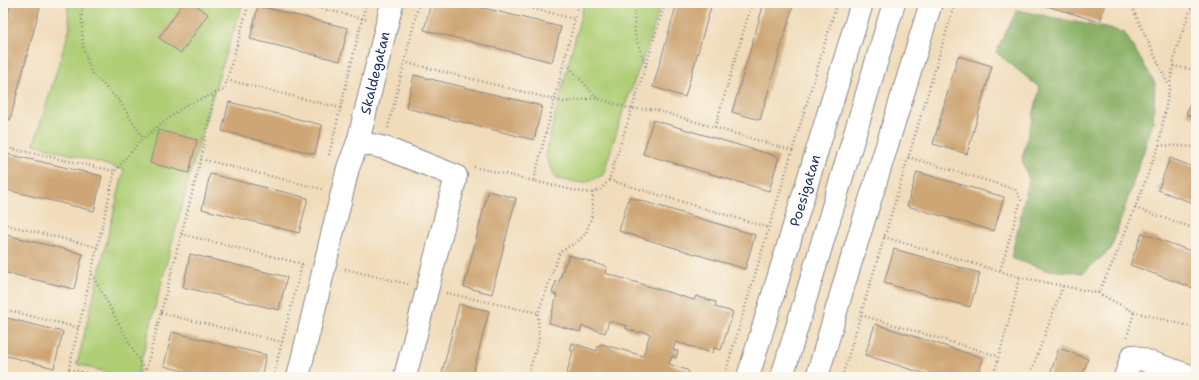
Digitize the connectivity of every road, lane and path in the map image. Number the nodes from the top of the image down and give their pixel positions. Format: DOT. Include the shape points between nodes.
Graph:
graph roads {
  1 [pos="81,3"];
  2 [pos="249,3"];
  3 [pos="299,3"];
  4 [pos="392,3"];
  5 [pos="418,3"];
  6 [pos="510,3"];
  7 [pos="579,3"];
  8 [pos="634,3"];
  9 [pos="665,3"];
  10 [pos="752,3"];
  11 [pos="838,3"];
  12 [pos="862,3"];
  13 [pos="894,3"];
  14 [pos="931,3"];
  15 [pos="955,3"];
  16 [pos="1130,3"];
  17 [pos="1193,3"];
  18 [pos="362,18"];
  19 [pos="575,18"];
  20 [pos="404,62"];
  21 [pos="564,62"];
  22 [pos="646,66"];
  23 [pos="1172,66"];
  24 [pos="1196,69"];
  25 [pos="227,80"];
  26 [pos="1169,85"];
  27 [pos="214,94"];
  28 [pos="597,98"];
  29 [pos="555,99"];
  30 [pos="341,108"];
  31 [pos="631,108"];
  32 [pos="388,126"];
  33 [pos="715,127"];
  34 [pos="143,138"];
  35 [pos="390,139"];
  36 [pos="358,142"];
  37 [pos="1159,145"];
  38 [pos="3,147"];
  39 [pos="1196,147"];
  40 [pos="793,151"];
  41 [pos="908,157"];
  42 [pos="201,159"];
  43 [pos="472,166"];
  44 [pos="115,171"];
  45 [pos="534,180"];
  46 [pos="609,180"];
  47 [pos="322,189"];
  48 [pos="593,193"];
  49 [pos="1135,208"];
  50 [pos="3,224"];
  51 [pos="770,228"];
  52 [pos="1196,229"];
  53 [pos="181,234"];
  54 [pos="884,237"];
  55 [pos="97,247"];
  56 [pos="302,264"];
  57 [pos="1000,272"];
  58 [pos="91,274"];
  59 [pos="1019,277"];
  60 [pos="1062,286"];
  61 [pos="1098,293"];
  62 [pos="3,309"];
  63 [pos="161,313"];
  64 [pos="861,315"];
  65 [pos="79,328"];
  66 [pos="1196,328"];
  67 [pos="282,342"];
  68 [pos="999,356"];
  69 [pos="69,369"];
  70 [pos="145,372"];
  71 [pos="1163,372"];
  72 [pos="67,377"];
  73 [pos="103,377"];
  74 [pos="144,377"];
  75 [pos="298,377"];
  76 [pos="405,377"];
  77 [pos="527,377"];
  78 [pos="724,377"];
  79 [pos="748,377"];
  80 [pos="782,377"];
  81 [pos="817,377"];
  82 [pos="842,377"];
  83 [pos="992,377"];
  84 [pos="1029,377"];
  85 [pos="1124,377"];
  86 [pos="1193,377"];
  1 -- 34 [label="path" via="83,46 91,72 120,102"];
  2 -- 25 [label="path"];
  3 -- 18 [label="path"];
  4 -- 36 [label="street, Skaldegatan"];
  5 -- 20 [label="path"];
  6 -- 19 [label="path"];
  7 -- 19 [label="path"];
  8 -- 22 [label="path" via="635,36"];
  9 -- 22 [label="path"];
  10 -- 33 [label="path"];
  11 -- 40 [label="path"];
  12 -- 79 [label="street, Poesigatan"];
  13 -- 80 [label="street"];
  14 -- 81 [label="street"];
  15 -- 41 [label="path"];
  16 -- 26 [label="path"];
  17 -- 23 [label="path"];
  19 -- 21 [label="path"];
  20 -- 29 [label="path"];
  20 -- 32 [label="path"];
  21 -- 28 [label="path"];
  21 -- 29 [label="path"];
  22 -- 31 [label="path"];
  23 -- 24 [label="path"];
  23 -- 26 [label="path"];
  25 -- 27 [label="path" via="224,90"];
  25 -- 30 [label="path"];
  26 -- 37 [label="path"];
  27 -- 34 [label="path" via="186,105"];
  27 -- 42 [label="path"];
  28 -- 29 [label="path" via="564,102"];
  28 -- 31 [label="path"];
  29 -- 45 [label="path"];
  31 -- 33 [label="path" via="653,109"];
  31 -- 46 [label="path"];
  32 -- 35 [label="path"];
  32 -- 35 [label="path"];
  33 -- 40 [label="path"];
  34 -- 44 [label="path"];
  35 -- 36 [label="street"];
  35 -- 76 [label="street" via="456,176"];
  36 -- 75 [label="street, Skaldegatan" via="348,168"];
  37 -- 39 [label="path"];
  37 -- 49 [label="path"];
  38 -- 44 [label="path"];
  40 -- 51 [label="path"];
  41 -- 54 [label="path"];
  41 -- 57 [label="path" via="1015,189 1021,200"];
  42 -- 47 [label="path"];
  42 -- 53 [label="path"];
  43 -- 45 [label="path"];
  44 -- 55 [label="path"];
  45 -- 48 [label="path"];
  46 -- 48 [label="path"];
  46 -- 51 [label="path"];
  48 -- 77 [label="path" via="592,216 586,233 560,252 538,313 539,340"];
  49 -- 52 [label="path"];
  49 -- 61 [label="path"];
  50 -- 55 [label="path"];
  51 -- 78 [label="path"];
  53 -- 56 [label="path"];
  53 -- 63 [label="path"];
  54 -- 57 [label="path"];
  54 -- 64 [label="path"];
  55 -- 58 [label="path"];
  57 -- 59 [label="path"];
  58 -- 65 [label="path"];
  58 -- 70 [label="path"];
  59 -- 60 [label="path"];
  59 -- 68 [label="path"];
  60 -- 61 [label="path"];
  60 -- 84 [label="path"];
  61 -- 66 [label="path" via="1134,312"];
  62 -- 65 [label="path"];
  63 -- 67 [label="path"];
  63 -- 70 [label="path"];
  64 -- 68 [label="path"];
  64 -- 82 [label="path"];
  65 -- 69 [label="path"];
  68 -- 83 [label="path"];
  69 -- 72 [label="path"];
  69 -- 73 [label="path"];
  70 -- 74 [label="path"];
  71 -- 85 [label="street" via="1132,356"];
  71 -- 86 [label="street"];
}
